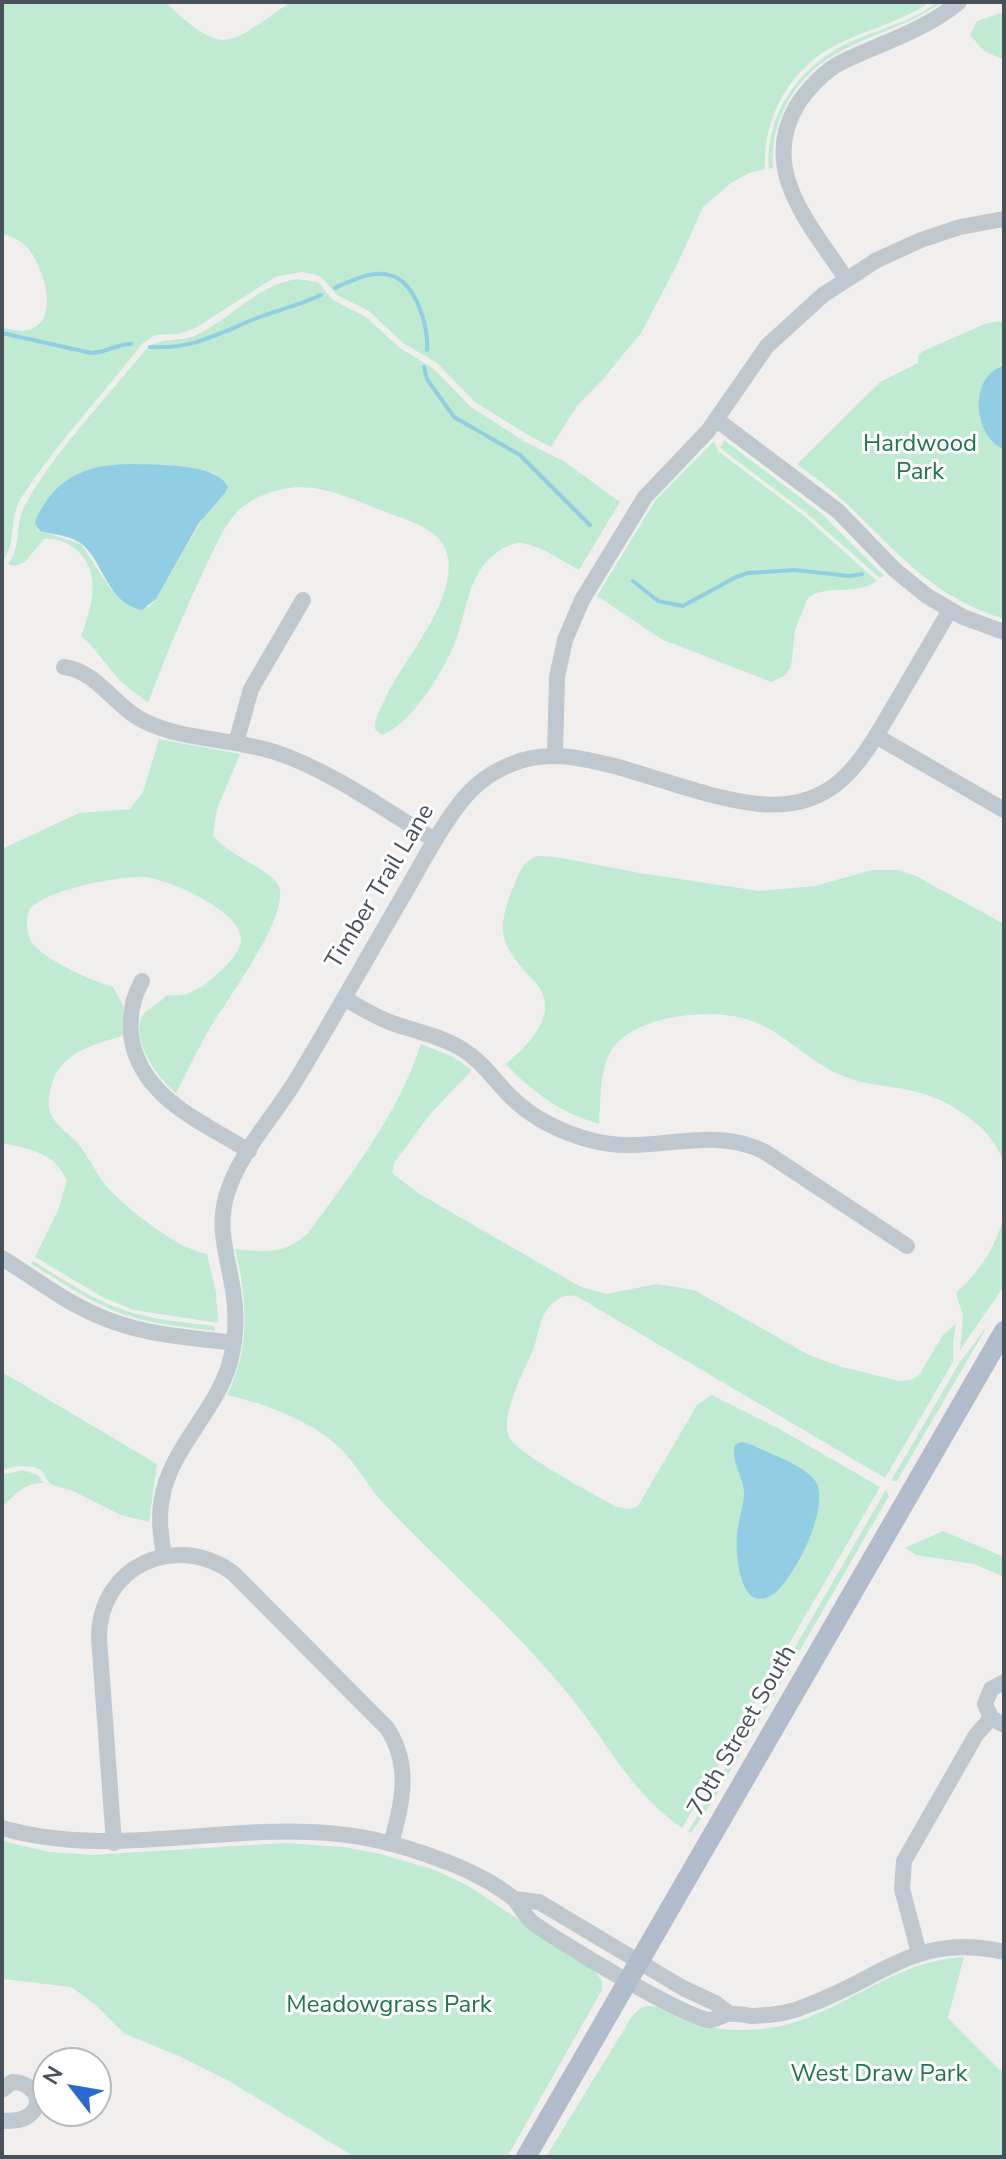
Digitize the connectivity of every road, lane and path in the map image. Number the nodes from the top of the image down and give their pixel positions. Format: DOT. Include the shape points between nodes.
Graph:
graph roads {
  1 [pos="959,2"];
  2 [pos="1004,219"];
  3 [pos="846,279"];
  4 [pos="717,420"];
  5 [pos="303,600"];
  6 [pos="950,610"];
  7 [pos="1004,632"];
  8 [pos="64,667"];
  9 [pos="876,736"];
  10 [pos="236,743"];
  11 [pos="555,755"];
  12 [pos="1004,810"];
  13 [pos="435,840"];
  14 [pos="142,981"];
  15 [pos="344,998"];
  16 [pos="249,1151"];
  17 [pos="907,1246"];
  18 [pos="2,1258"];
  19 [pos="1004,1331"];
  20 [pos="234,1343"];
  21 [pos="164,1556"];
  22 [pos="1004,1682"];
  23 [pos="997,1722"];
  24 [pos="2,1828"];
  25 [pos="114,1843"];
  26 [pos="391,1844"];
  27 [pos="514,1899"];
  28 [pos="1004,1952"];
  29 [pos="919,1953"];
  30 [pos="640,1961"];
  31 [pos="628,1981"];
  32 [pos="729,2013"];
  33 [pos="2,2090"];
  34 [pos="2,2121"];
  35 [pos="526,2157"];
  1 -- 3 [label="street" via="928,24 831,69 803,96 790,118 783,153 787,183"];
  2 -- 3 [label="street" via="921,240"];
  3 -- 4 [label="street" via="774,338"];
  4 -- 6 [label="street" via="838,511 908,582"];
  4 -- 11 [label="street" via="645,497 582,600 557,677"];
  5 -- 10 [label="street" via="251,689"];
  6 -- 7 [label="street"];
  6 -- 9 [label="street, Timber Trail Lane"];
  8 -- 10 [label="street" via="91,678 129,713 157,727"];
  9 -- 11 [label="street, Timber Trail Lane" via="837,785 811,799 784,804 741,801"];
  9 -- 12 [label="street"];
  10 -- 13 [label="street" via="306,765"];
  11 -- 13 [label="street, Timber Trail Lane" via="517,762 485,778 461,801"];
  13 -- 15 [label="street, Timber Trail Lane"];
  14 -- 16 [label="street" via="130,1026 146,1077 171,1102"];
  15 -- 16 [label="street, Timber Trail Lane"];
  15 -- 17 [label="street" via="462,1049 519,1105 565,1132 622,1146 710,1138 746,1143"];
  16 -- 20 [label="street, Timber Trail Lane" via="231,1183 222,1216 235,1304"];
  18 -- 20 [label="street" via="114,1322"];
  19 -- 30 [label="main road, 70th Street South"];
  20 -- 21 [label="street, Timber Trail Lane" via="219,1389 166,1481 160,1516"];
  21 -- 25 [label="street" via="124,1577 100,1620"];
  21 -- 26 [label="street" via="203,1557 233,1573 387,1728 404,1780"];
  22 -- 23 [label="street" via="986,1698 986,1708"];
  23 -- 29 [label="street" via="976,1735 904,1861 902,1889"];
  24 -- 25 [label="street" via="58,1840"];
  25 -- 26 [label="street" via="309,1832"];
  26 -- 27 [label="street" via="457,1866"];
  27 -- 30 [label="street" via="539,1902"];
  27 -- 31 [label="street" via="529,1920"];
  28 -- 29 [label="street" via="964,1946"];
  29 -- 32 [label="street" via="796,2010 761,2016"];
  30 -- 31 [label="main road, 70th Street South"];
  30 -- 32 [label="street"];
  31 -- 32 [label="street" via="693,2015 711,2020"];
  31 -- 35 [label="main road, 70th Street South"];
  33 -- 34 [label="street" via="12,2082 24,2083 33,2088 37,2100 28,2116"];
}
